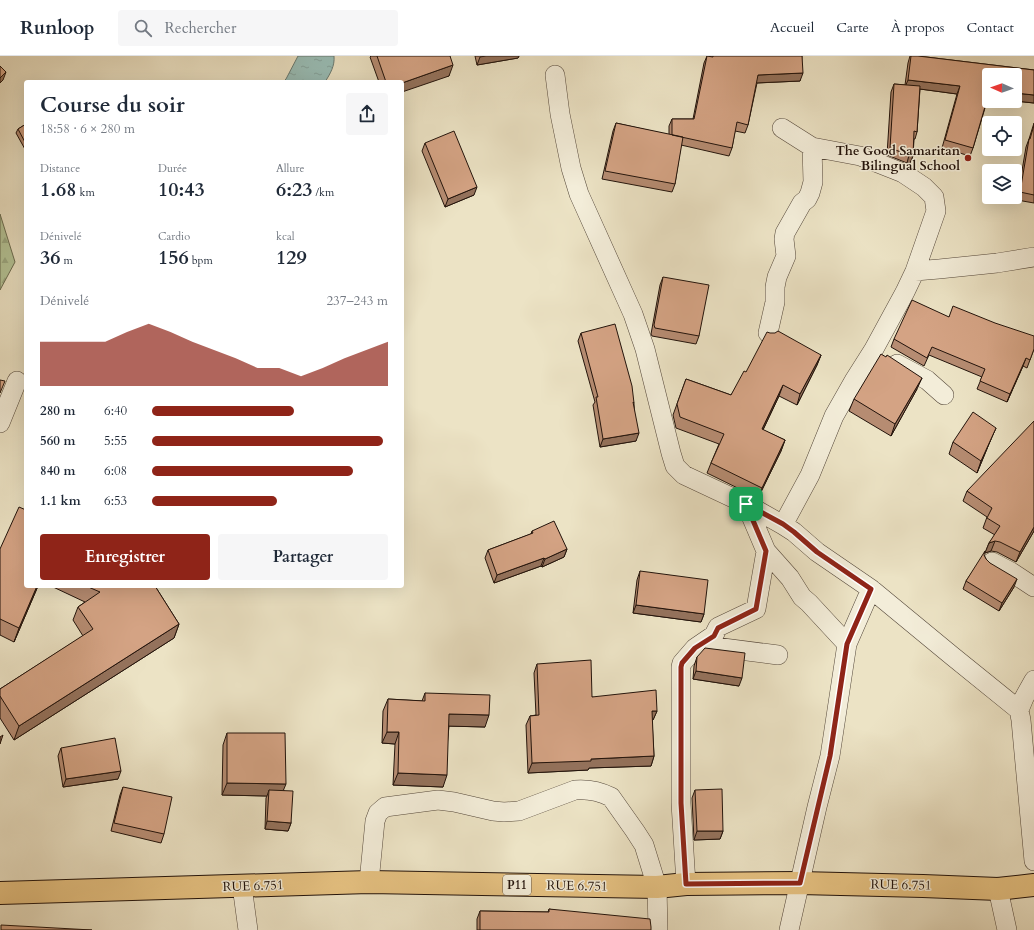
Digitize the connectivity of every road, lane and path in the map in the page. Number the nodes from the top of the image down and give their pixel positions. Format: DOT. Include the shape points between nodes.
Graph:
graph roads {
  1 [pos="555,75"];
  2 [pos="782,128"];
  3 [pos="812,147"];
  4 [pos="1034,257"];
  5 [pos="915,270"];
  6 [pos="768,333"];
  7 [pos="874,349"];
  8 [pos="17,381"];
  9 [pos="944,395"];
  10 [pos="0,423"];
  11 [pos="746,504"];
  12 [pos="783,524"];
  13 [pos="766,551"];
  14 [pos="992,562"];
  15 [pos="1034,587"];
  16 [pos="871,589"];
  17 [pos="847,644"];
  18 [pos="700,645"];
  19 [pos="778,655"];
  20 [pos="1034,680"];
  21 [pos="1019,710"];
  22 [pos="1034,861"];
  23 [pos="369,882"];
  24 [pos="800,883"];
  25 [pos="686,884"];
  26 [pos="1034,885"];
  27 [pos="242,886"];
  28 [pos="657,887"];
  29 [pos="998,889"];
  30 [pos="0,893"];
  31 [pos="248,930"];
  32 [pos="658,930"];
  33 [pos="789,930"];
  34 [pos="1008,930"];
  1 -- 11 [label="street" via="571,168 579,194 634,314 675,466 684,475"];
  2 -- 3 [label="street"];
  3 -- 5 [label="street" via="860,156 903,173 934,197 936,211"];
  3 -- 6 [label="street" via="812,187 785,233 786,256 777,277"];
  4 -- 5 [label="street"];
  5 -- 7 [label="street"];
  7 -- 9 [label="street" via="899,366 927,380"];
  7 -- 12 [label="street" via="834,416 810,475"];
  8 -- 10 [label="street"];
  11 -- 12 [label="street"];
  11 -- 13 [label="street"];
  12 -- 16 [label="street" via="817,552"];
  13 -- 17 [label="street" via="790,578 802,597"];
  13 -- 18 [label="street" via="756,609 718,628 714,636"];
  14 -- 15 [label="street"];
  16 -- 17 [label="street"];
  16 -- 21 [label="street"];
  17 -- 24 [label="street" via="830,756"];
  18 -- 19 [label="street"];
  18 -- 25 [label="street" via="681,667 681,803"];
  20 -- 21 [label="street"];
  21 -- 22 [label="street"];
  23 -- 27 [label="main road, RUE 6.751 / P11"];
  23 -- 28 [label="main road, RUE 6.751 / P11"];
  23 -- 28 [label="street" via="375,821 378,813 385,807 438,800 493,811 519,811 582,789 611,797 644,845"];
  24 -- 25 [label="main road, RUE 6.751 / P11"];
  24 -- 29 [label="main road, RUE 6.751 / P11"];
  24 -- 33 [label="street"];
  25 -- 28 [label="main road, RUE 6.751 / P11"];
  26 -- 29 [label="main road, RUE 6.751 / P11"];
  27 -- 30 [label="main road, RUE 6.751 / P11"];
  27 -- 31 [label="street"];
  28 -- 32 [label="street"];
  29 -- 34 [label="street"];
}
